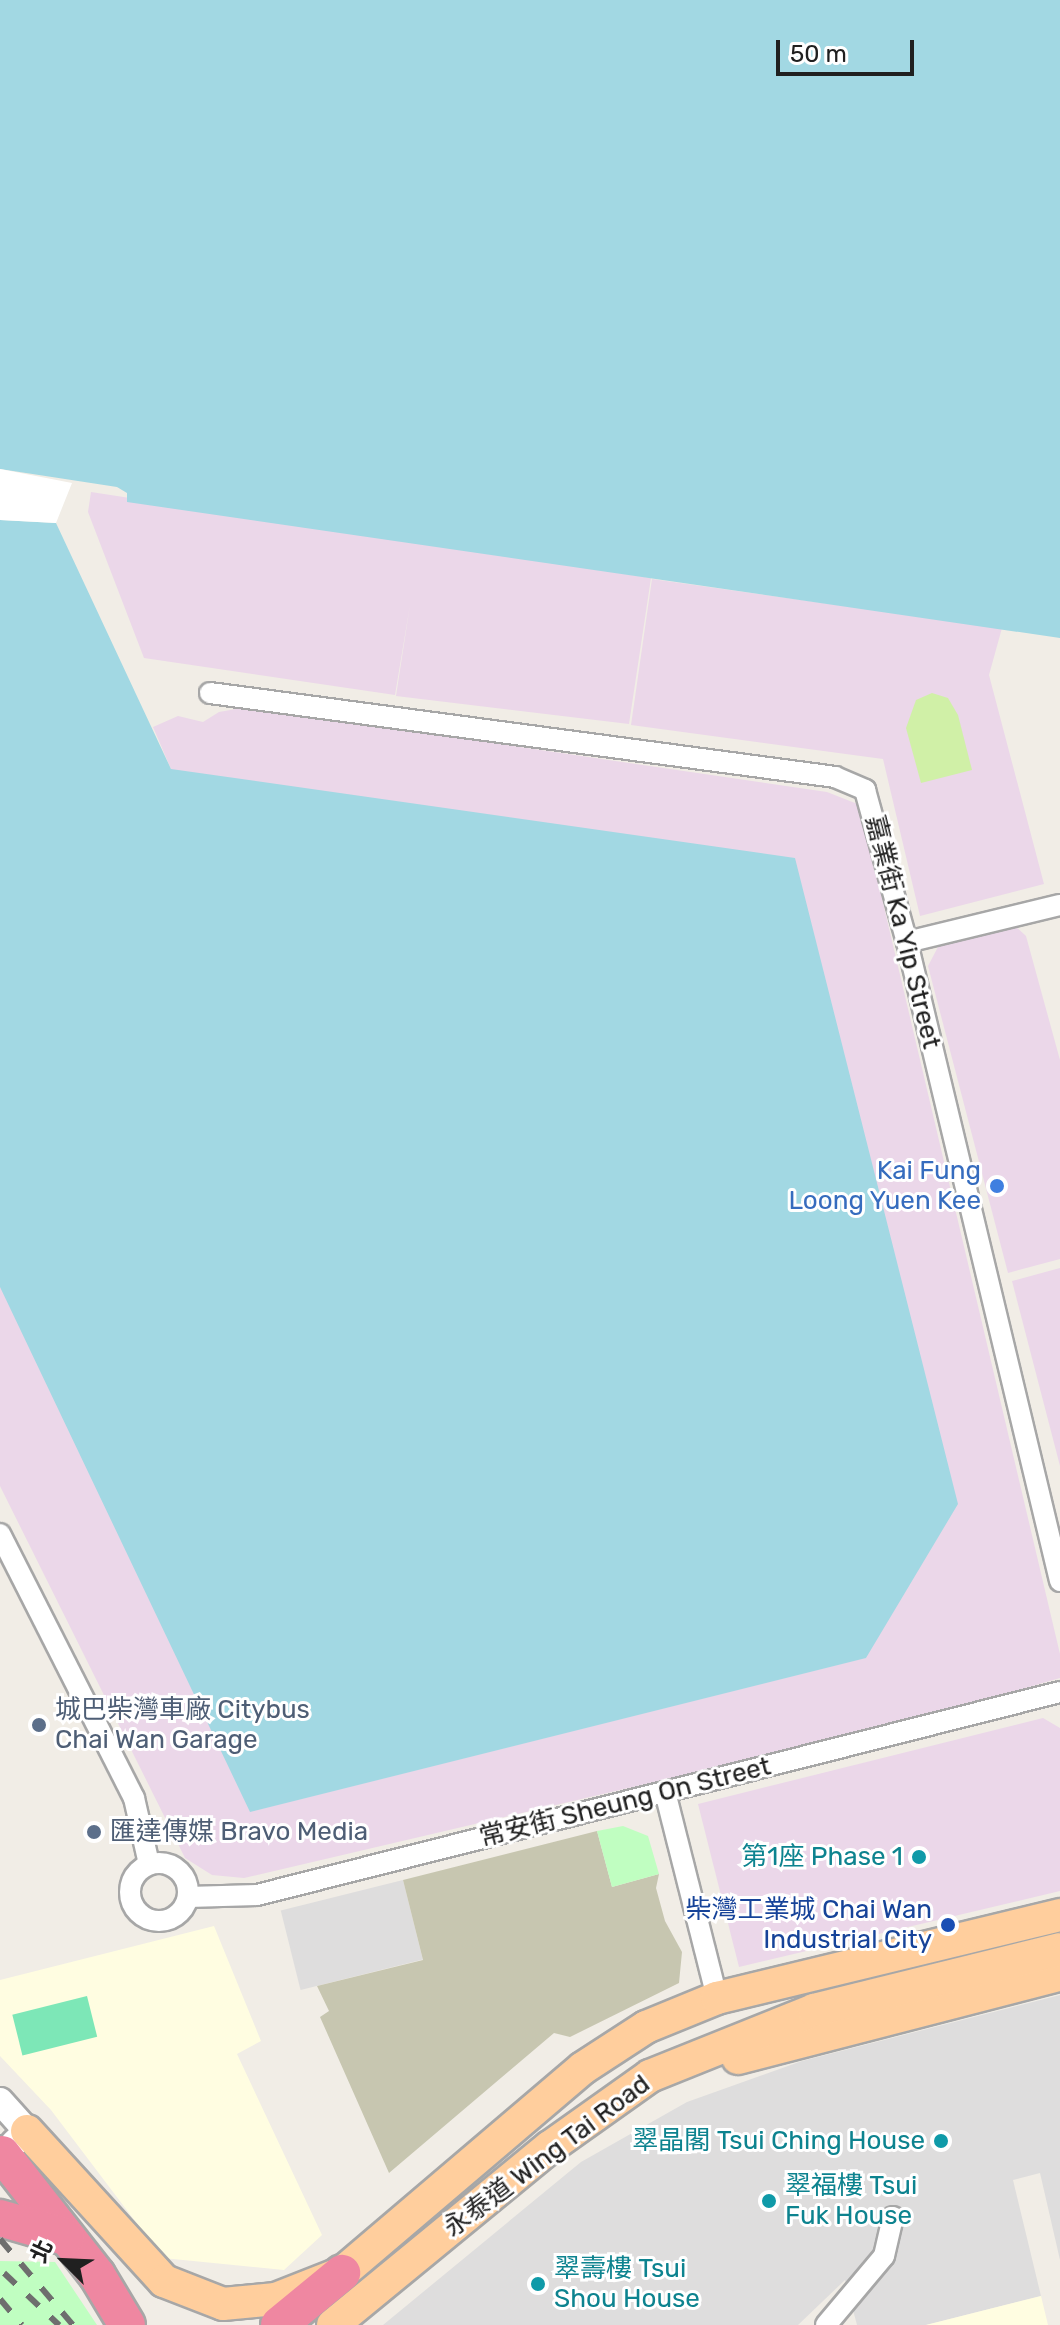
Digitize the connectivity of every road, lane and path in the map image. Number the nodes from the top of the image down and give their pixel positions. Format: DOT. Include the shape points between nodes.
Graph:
graph roads {
  1 [pos="210,693"];
  2 [pos="1060,905"];
  3 [pos="907,942"];
  4 [pos="0,1534"];
  5 [pos="1060,1581"];
  6 [pos="1060,1692"];
  7 [pos="665,1792"];
  8 [pos="149,1864"];
  9 [pos="188,1897"];
  10 [pos="1060,1915"];
  11 [pos="1060,1949"];
  12 [pos="1060,1975"];
  13 [pos="717,1998"];
  14 [pos="650,2076"];
  15 [pos="0,2101"];
  16 [pos="7,2148"];
  17 [pos="893,2217"];
  18 [pos="0,2218"];
  19 [pos="66,2237"];
  20 [pos="342,2273"];
  21 [pos="127,2325"];
  22 [pos="279,2325"];
  23 [pos="333,2325"];
  24 [pos="826,2325"];
  1 -- 3 [label="street, 嘉業街 Ka Yip Street" via="848,780 869,798"];
  2 -- 3 [label="street"];
  3 -- 5 [label="street, 嘉業街 Ka Yip Street"];
  4 -- 8 [label="street" via="134,1798"];
  6 -- 7 [label="street, 常安街 Sheung On Street"];
  7 -- 9 [label="street, 常安街 Sheung On Street" via="257,1895"];
  7 -- 13 [label="street"];
  8 -- 9 [label="street" via="178,1869"];
  8 -- 9 [label="street" via="131,1884 132,1903 143,1917 171,1919"];
  10 -- 13 [label="main road, 永泰道 Wing Tai Road"];
  11 -- 14 [label="main road, 永泰道 Wing Tai Road" via="877,1992 729,2041"];
  12 -- 14 [label="main road"];
  13 -- 20 [label="main road, 永泰道 Wing Tai Road" via="646,2027 603,2053"];
  14 -- 23 [label="main road, 永泰道 Wing Tai Road" via="550,2147"];
  15 -- 16 [label="street"];
  16 -- 19 [label="highway"];
  16 -- 20 [label="main road" via="185,2293 223,2304 252,2304"];
  17 -- 24 [label="street" via="884,2256"];
  18 -- 19 [label="highway"];
  19 -- 21 [label="highway" via="120,2307"];
  20 -- 22 [label="highway"];
}
